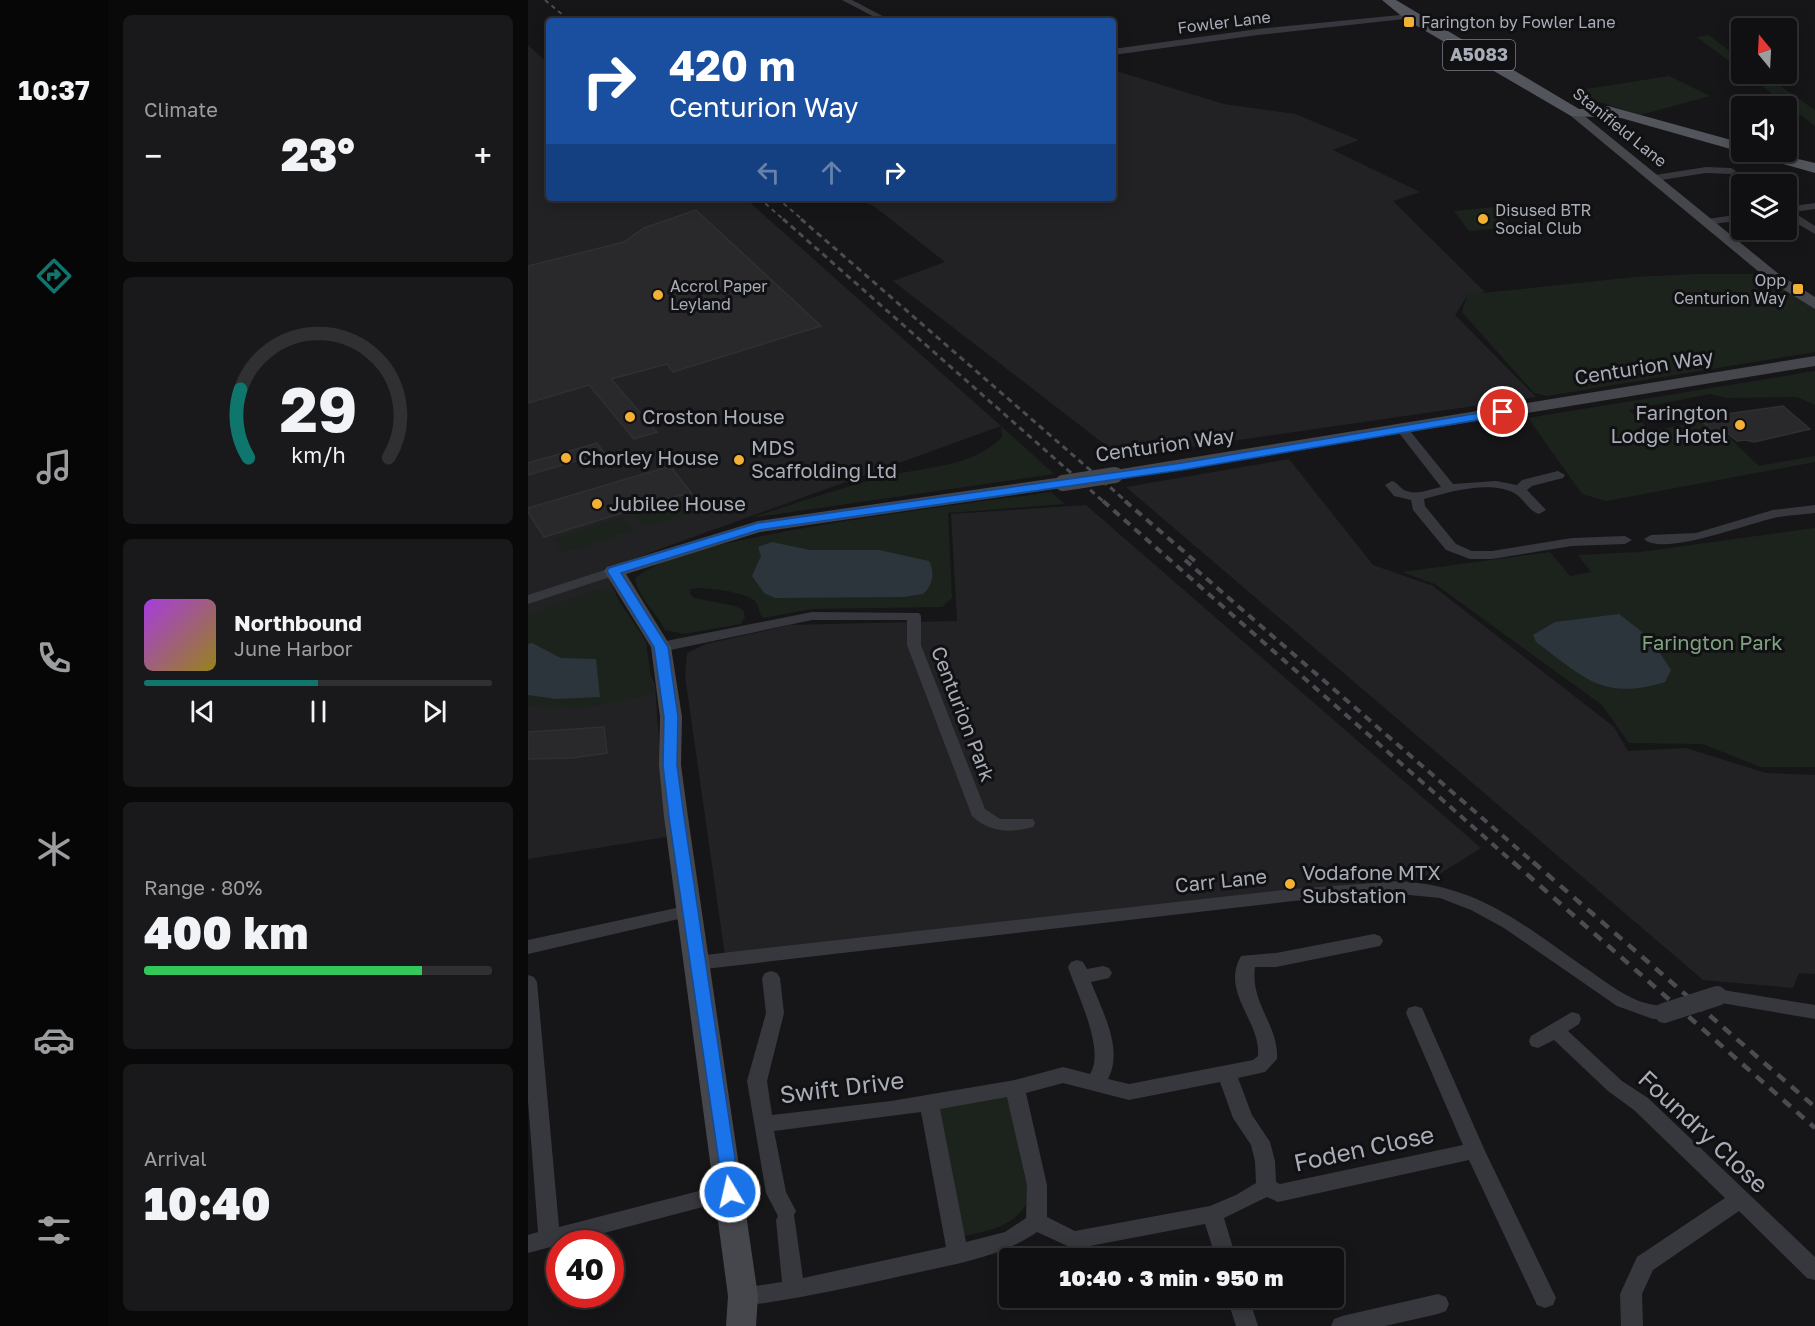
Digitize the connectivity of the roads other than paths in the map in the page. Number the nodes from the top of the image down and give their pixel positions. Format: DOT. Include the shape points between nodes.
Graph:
graph roads {
  1 [pos="846,0"];
  2 [pos="1388,0"];
  3 [pos="1410,16"];
  4 [pos="882,18"];
  5 [pos="1116,52"];
  6 [pos="1570,109"];
  7 [pos="1731,145"];
  8 [pos="1791,162"];
  9 [pos="1815,168"];
  10 [pos="1731,171"];
  11 [pos="1655,178"];
  12 [pos="1815,206"];
  13 [pos="1797,209"];
  14 [pos="1731,219"];
  15 [pos="1797,219"];
  16 [pos="1707,222"];
  17 [pos="1815,231"];
  18 [pos="1815,304"];
  19 [pos="1815,361"];
  20 [pos="1402,429"];
  21 [pos="1558,475"];
  22 [pos="1392,484"];
  23 [pos="1450,489"];
  24 [pos="1519,490"];
  25 [pos="1417,497"];
  26 [pos="1815,509"];
  27 [pos="1539,510"];
  28 [pos="1758,517"];
  29 [pos="1772,526"];
  30 [pos="1651,539"];
  31 [pos="1625,540"];
  32 [pos="614,571"];
  33 [pos="528,600"];
  34 [pos="661,647"];
  35 [pos="1027,823"];
  36 [pos="690,911"];
  37 [pos="1374,941"];
  38 [pos="528,947"];
  39 [pos="696,963"];
  40 [pos="1103,973"];
  41 [pos="771,978"];
  42 [pos="528,982"];
  43 [pos="1815,1012"];
  44 [pos="1415,1013"];
  45 [pos="1538,1041"];
  46 [pos="1227,1075"];
  47 [pos="1096,1082"];
  48 [pos="1015,1088"];
  49 [pos="929,1102"];
  50 [pos="763,1124"];
  51 [pos="1475,1151"];
  52 [pos="1266,1186"];
  53 [pos="730,1192"];
  54 [pos="1738,1200"];
  55 [pos="1212,1214"];
  56 [pos="1036,1222"];
  57 [pos="548,1230"];
  58 [pos="584,1230"];
  59 [pos="546,1240"];
  60 [pos="528,1244"];
  61 [pos="1223,1248"];
  62 [pos="958,1254"];
  63 [pos="1815,1271"];
  64 [pos="794,1290"];
  65 [pos="743,1296"];
  66 [pos="1545,1298"];
  67 [pos="1438,1304"];
  68 [pos="1241,1308"];
  69 [pos="1347,1325"];
  70 [pos="741,1326"];
  71 [pos="1247,1326"];
  72 [pos="1632,1326"];
  1 -- 4 [label="street"];
  2 -- 3 [label="main road, Stanifield Lane / A5083"];
  3 -- 5 [label="street, Fowler Lane"];
  3 -- 6 [label="main road, Stanifield Lane / A5083"];
  6 -- 7 [label="main road, A5083" via="1622,114"];
  6 -- 11 [label="street, Stanifield Lane"];
  8 -- 9 [label="main road"];
  10 -- 11 [label="street" via="1706,170"];
  11 -- 16 [label="street, Stanifield Lane"];
  12 -- 13 [label="street"];
  14 -- 16 [label="street"];
  15 -- 17 [label="street"];
  16 -- 18 [label="street, Stanifield Lane" via="1775,278"];
  19 -- 20 [label="street, Centurion Way"];
  20 -- 23 [label="street"];
  20 -- 32 [label="street, Centurion Way, bridge" via="758,526"];
  21 -- 24 [label="street" via="1527,483"];
  22 -- 25 [label="street" via="1399,493"];
  23 -- 24 [label="street" via="1488,484"];
  23 -- 25 [label="street"];
  24 -- 27 [label="street"];
  25 -- 31 [label="street" via="1418,507 1451,547 1461,552 1492,555 1561,550"];
  26 -- 28 [label="street"];
  28 -- 29 [label="street"];
  28 -- 30 [label="street" via="1697,537"];
  32 -- 33 [label="street, Centurion Way"];
  32 -- 34 [label="street"];
  34 -- 35 [label="street, Centurion Park" via="812,616 914,616 914,645 978,812 988,822 1001,825"];
  34 -- 36 [label="street" via="671,717 670,765"];
  36 -- 38 [label="street"];
  36 -- 39 [label="street"];
  37 -- 46 [label="street, Swift Drive" via="1276,960 1247,961 1244,987 1267,1041 1267,1059 1258,1067"];
  39 -- 43 [label="street, Carr Lane, bridge" via="1383,888 1460,898 1518,930 1617,1000 1649,1013 1664,1013 1717,996"];
  39 -- 53 [label="street"];
  40 -- 47 [label="street" via="1078,972 1092,1006 1104,1065"];
  41 -- 50 [label="street, Swift Drive" via="775,1013 757,1081"];
  42 -- 57 [label="street"];
  44 -- 51 [label="street, Foden Close"];
  45 -- 54 [label="street, Foundry Close" via="1564,1025 1615,1086 1641,1104"];
  46 -- 47 [label="street, Swift Drive" via="1130,1092"];
  46 -- 52 [label="street" via="1243,1118 1260,1142"];
  47 -- 48 [label="street, Swift Drive" via="1063,1075"];
  48 -- 49 [label="street, Swift Drive"];
  48 -- 56 [label="street" via="1037,1185"];
  49 -- 50 [label="street, Swift Drive"];
  49 -- 62 [label="street, Swift Drive"];
  50 -- 64 [label="street, Swift Drive" via="776,1192 786,1216"];
  51 -- 52 [label="street, Foden Close" via="1278,1193"];
  51 -- 66 [label="street, Foden Close"];
  52 -- 55 [label="street"];
  53 -- 58 [label="street"];
  53 -- 65 [label="street"];
  54 -- 63 [label="street, Foundry Close"];
  54 -- 72 [label="street" via="1645,1264 1631,1294"];
  55 -- 56 [label="street" via="1074,1240"];
  55 -- 61 [label="street"];
  56 -- 62 [label="street" via="1011,1239"];
  59 -- 60 [label="street"];
  62 -- 64 [label="street"];
  64 -- 65 [label="street"];
  65 -- 70 [label="street"];
  67 -- 69 [label="street"];
  68 -- 71 [label="street"];
}
